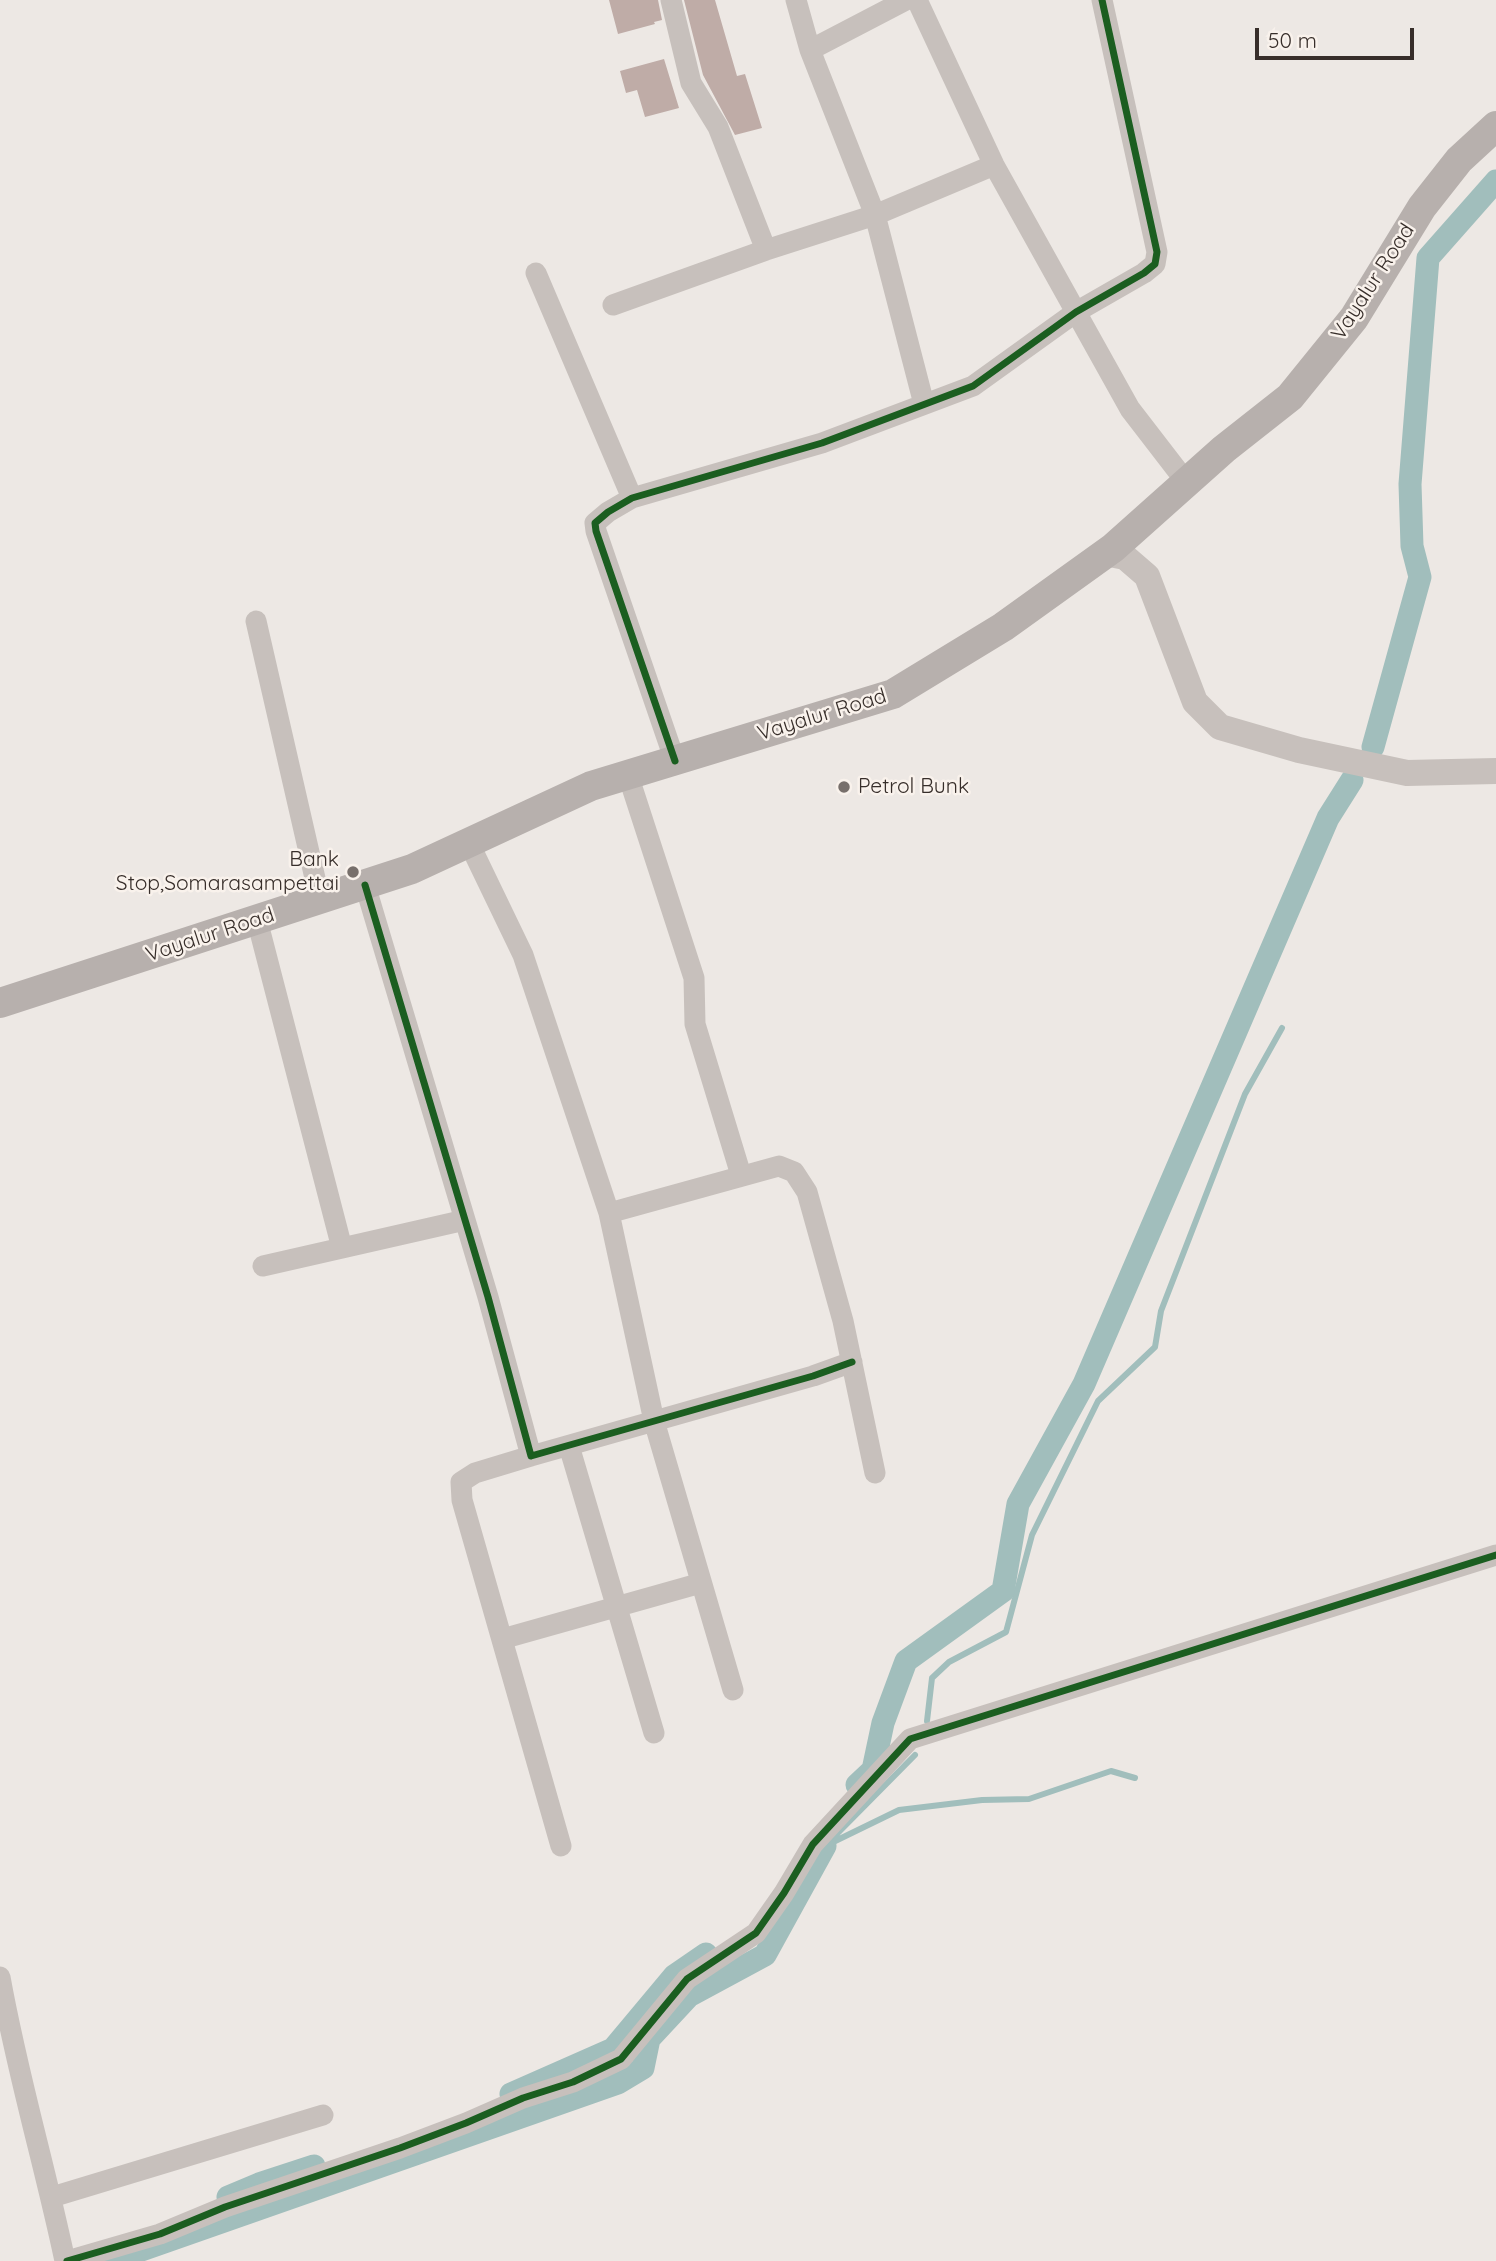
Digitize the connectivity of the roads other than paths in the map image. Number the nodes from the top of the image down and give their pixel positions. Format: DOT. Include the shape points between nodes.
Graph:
graph roads {
  1 [pos="671,0"];
  2 [pos="796,0"];
  3 [pos="906,0"];
  4 [pos="917,0"];
  5 [pos="1102,0"];
  6 [pos="810,50"];
  7 [pos="1496,126"];
  8 [pos="994,165"];
  9 [pos="876,215"];
  10 [pos="766,250"];
  11 [pos="537,273"];
  12 [pos="613,305"];
  13 [pos="1076,312"];
  14 [pos="924,404"];
  15 [pos="1187,482"];
  16 [pos="632,499"];
  17 [pos="1105,553"];
  18 [pos="257,621"];
  19 [pos="675,761"];
  20 [pos="1496,771"];
  21 [pos="628,775"];
  22 [pos="469,843"];
  23 [pos="365,885"];
  24 [pos="320,900"];
  25 [pos="257,920"];
  26 [pos="0,1003"];
  27 [pos="741,1175"];
  28 [pos="609,1213"];
  29 [pos="465,1220"];
  30 [pos="342,1248"];
  31 [pos="263,1266"];
  32 [pos="852,1362"];
  33 [pos="654,1421"];
  34 [pos="569,1446"];
  35 [pos="531,1456"];
  36 [pos="875,1472"];
  37 [pos="1496,1555"];
  38 [pos="701,1583"];
  39 [pos="617,1608"];
  40 [pos="502,1639"];
  41 [pos="733,1690"];
  42 [pos="654,1733"];
  43 [pos="561,1846"];
  44 [pos="0,1977"];
  45 [pos="323,2115"];
  46 [pos="52,2197"];
  47 [pos="66,2261"];
  1 -- 10 [label="street" via="691,83 718,127"];
  2 -- 6 [label="street"];
  3 -- 6 [label="street"];
  4 -- 8 [label="street"];
  5 -- 13 [label="street" via="1157,252 1155,264 1144,273"];
  6 -- 9 [label="street"];
  7 -- 15 [label="main road, Vayalur Road" via="1460,160 1422,207 1354,318 1290,397"];
  8 -- 9 [label="street"];
  8 -- 13 [label="street"];
  9 -- 10 [label="street"];
  9 -- 14 [label="street"];
  10 -- 12 [label="street"];
  11 -- 16 [label="street"];
  13 -- 14 [label="street" via="973,386"];
  13 -- 15 [label="street" via="1130,409"];
  14 -- 16 [label="street" via="822,443"];
  15 -- 17 [label="main road, Vayalur Road"];
  16 -- 19 [label="street" via="600,518 596,531"];
  17 -- 19 [label="main road, Vayalur Road" via="1003,627 893,694"];
  17 -- 20 [label="street" via="1125,557 1147,576 1195,702 1220,727 1407,773"];
  18 -- 24 [label="street"];
  19 -- 21 [label="main road, Vayalur Road"];
  21 -- 22 [label="main road, Vayalur Road" via="591,786"];
  21 -- 27 [label="street" via="694,978 695,1024"];
  22 -- 23 [label="main road, Vayalur Road"];
  22 -- 28 [label="street" via="523,955"];
  23 -- 24 [label="main road, Vayalur Road"];
  23 -- 29 [label="street"];
  24 -- 25 [label="main road, Vayalur Road"];
  25 -- 26 [label="main road, Vayalur Road"];
  25 -- 30 [label="street"];
  27 -- 28 [label="street"];
  27 -- 32 [label="street" via="779,1166 794,1172 807,1192"];
  28 -- 33 [label="street"];
  29 -- 30 [label="street"];
  29 -- 35 [label="street"];
  30 -- 31 [label="street"];
  32 -- 33 [label="street"];
  32 -- 36 [label="street"];
  33 -- 34 [label="street"];
  33 -- 38 [label="street"];
  34 -- 35 [label="street"];
  34 -- 39 [label="street"];
  35 -- 40 [label="street" via="475,1473 461,1482 462,1500"];
  37 -- 47 [label="street" via="910,1739 813,1844 756,1933 687,1979 621,2059 400,2148 160,2234"];
  38 -- 39 [label="street"];
  38 -- 41 [label="street"];
  39 -- 40 [label="street"];
  39 -- 42 [label="street"];
  40 -- 43 [label="street"];
  44 -- 46 [label="street"];
  45 -- 46 [label="street"];
  46 -- 47 [label="street"];
}
